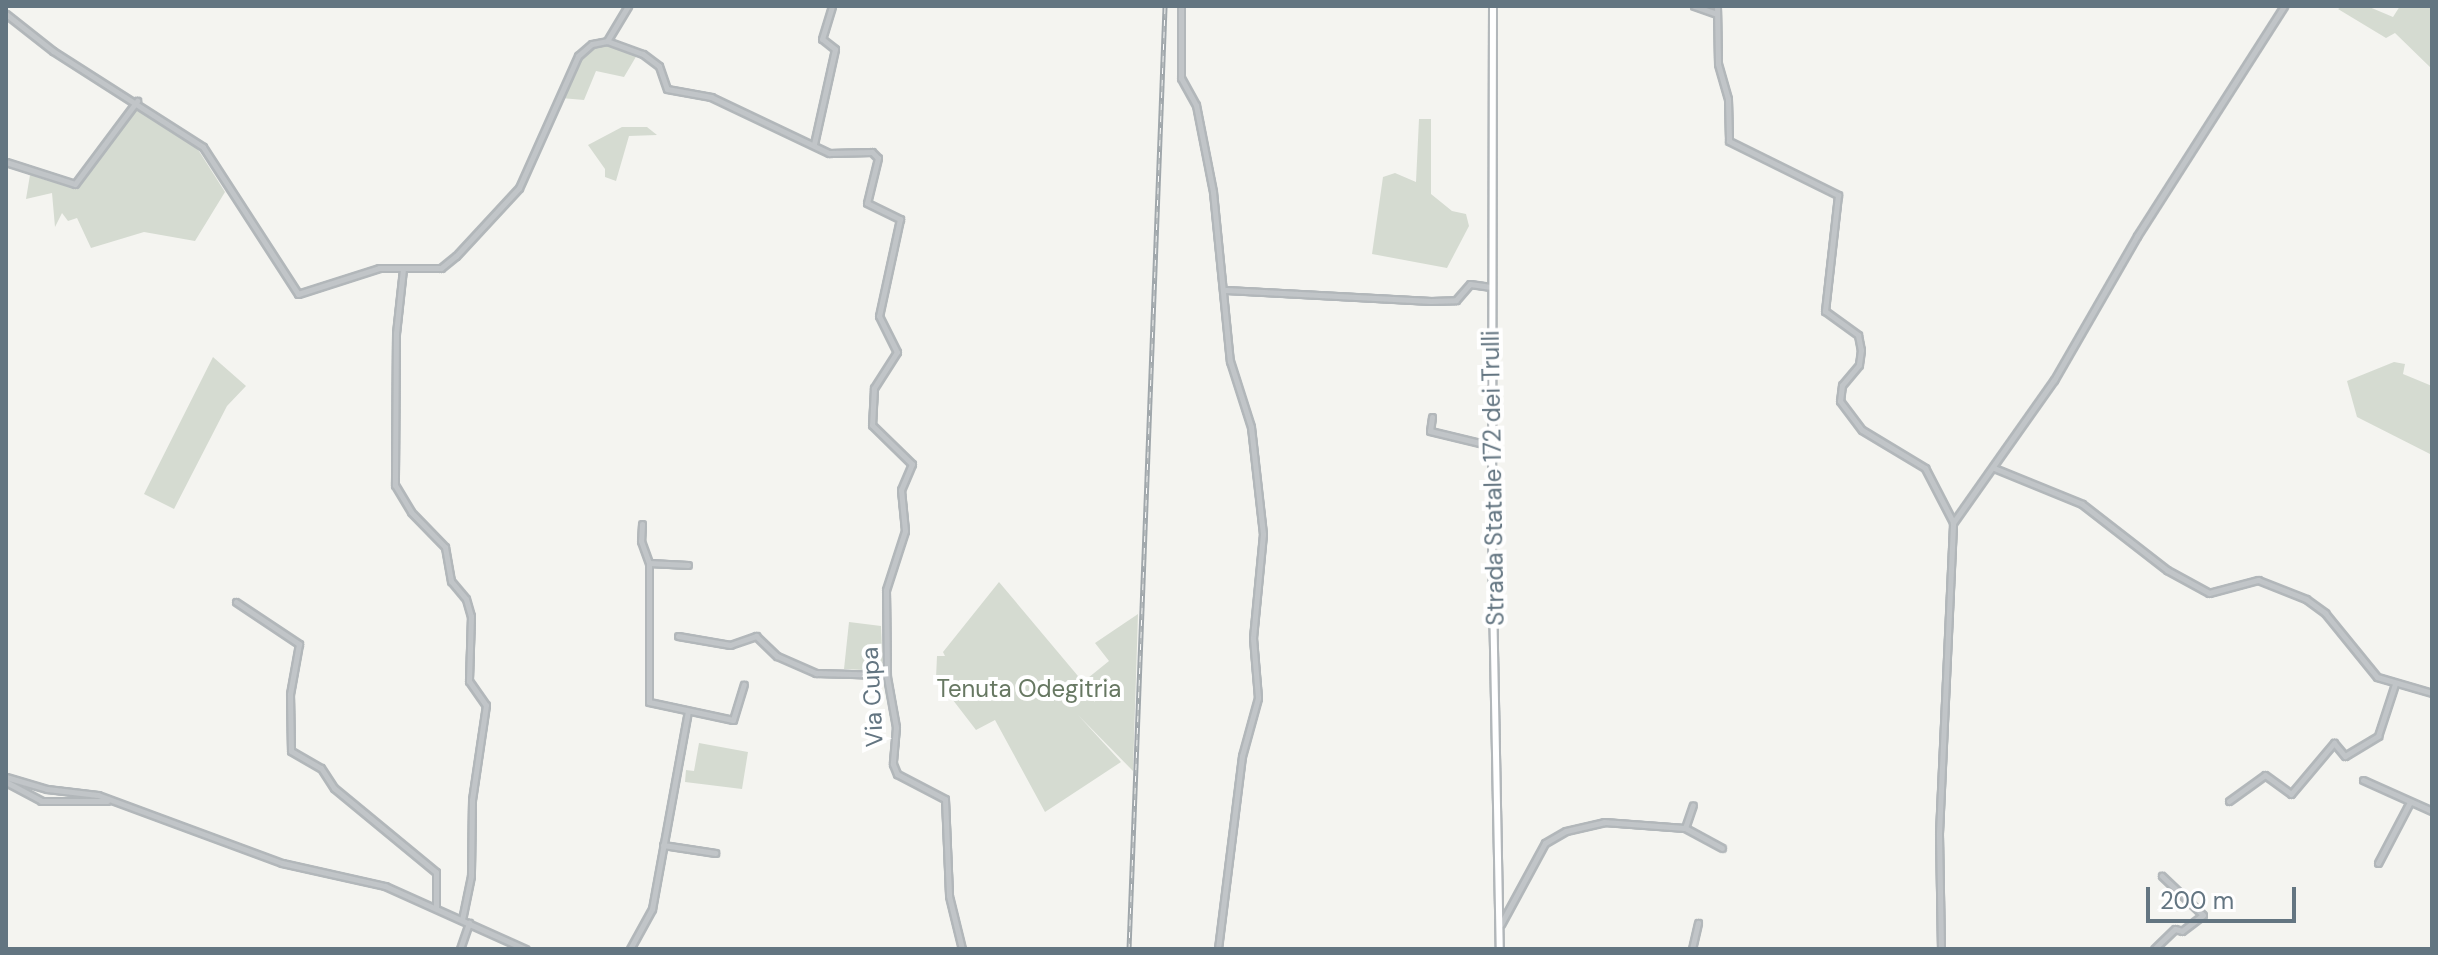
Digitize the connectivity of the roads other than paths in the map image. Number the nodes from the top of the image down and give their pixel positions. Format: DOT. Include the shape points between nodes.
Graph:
graph roads {
  1 [pos="628,6"];
  2 [pos="832,6"];
  3 [pos="1181,6"];
  4 [pos="1493,6"];
  5 [pos="1694,6"];
  6 [pos="1717,6"];
  7 [pos="2284,6"];
  8 [pos="6,14"];
  9 [pos="1717,14"];
  10 [pos="607,41"];
  11 [pos="137,101"];
  12 [pos="814,144"];
  13 [pos="6,162"];
  14 [pos="403,269"];
  15 [pos="1491,287"];
  16 [pos="1226,290"];
  17 [pos="1432,417"];
  18 [pos="1492,446"];
  19 [pos="1994,468"];
  20 [pos="1953,523"];
  21 [pos="642,524"];
  22 [pos="649,563"];
  23 [pos="688,565"];
  24 [pos="236,602"];
  25 [pos="678,636"];
  26 [pos="887,675"];
  27 [pos="2395,684"];
  28 [pos="744,685"];
  29 [pos="2432,693"];
  30 [pos="688,711"];
  31 [pos="6,779"];
  32 [pos="2363,780"];
  33 [pos="2229,801"];
  34 [pos="116,802"];
  35 [pos="2410,802"];
  36 [pos="1693,805"];
  37 [pos="2432,811"];
  38 [pos="1685,828"];
  39 [pos="663,845"];
  40 [pos="1722,848"];
  41 [pos="715,853"];
  42 [pos="2378,863"];
  43 [pos="2162,876"];
  44 [pos="436,908"];
  45 [pos="462,920"];
  46 [pos="469,923"];
  47 [pos="1698,923"];
  48 [pos="1500,925"];
  49 [pos="460,949"];
  50 [pos="525,949"];
  51 [pos="630,949"];
  52 [pos="962,949"];
  53 [pos="1218,949"];
  54 [pos="1500,949"];
  55 [pos="1692,949"];
  56 [pos="1941,949"];
  57 [pos="2154,949"];
  1 -- 10 [label="street"];
  2 -- 12 [label="street" via="822,39 835,49"];
  3 -- 16 [label="street" via="1181,78 1196,105"];
  4 -- 15 [label="main road, Strada Statale 172 dei Trulli"];
  5 -- 9 [label="street"];
  6 -- 9 [label="street"];
  7 -- 19 [label="street" via="2137,236 2054,380"];
  8 -- 11 [label="street" via="53,51"];
  9 -- 20 [label="street" via="1729,141 1838,195 1825,311 1858,335 1861,350 1859,365 1842,385 1840,401 1862,430 1925,468"];
  10 -- 12 [label="street" via="652,60 667,89 711,97"];
  10 -- 14 [label="street" via="578,56 534,158 507,204 441,268"];
  11 -- 13 [label="street" via="75,184"];
  11 -- 14 [label="street" via="203,147 298,294 379,268"];
  12 -- 26 [label="street, Via Cupa" via="829,153 872,152 878,158 867,203 900,219 879,316 897,352 874,388 872,425 912,464 901,490 905,531 886,590"];
  14 -- 45 [label="street" via="396,333 395,485 411,512 445,547 451,581 466,599 471,616 469,681 486,709"];
  15 -- 16 [label="street" via="1470,284 1456,300 1431,301"];
  15 -- 18 [label="main road, Strada Statale 172 dei Trulli"];
  16 -- 53 [label="street" via="1230,361 1251,427 1263,534 1253,638 1258,698 1242,756"];
  17 -- 18 [label="street" via="1430,431"];
  18 -- 48 [label="main road, Strada Statale 172 dei Trulli"];
  19 -- 20 [label="street"];
  19 -- 27 [label="street" via="2082,504 2167,570 2209,593 2258,580 2306,599 2325,613 2372,674"];
  20 -- 56 [label="street" via="1939,833"];
  21 -- 22 [label="street"];
  22 -- 23 [label="street"];
  22 -- 30 [label="street" via="648,700"];
  24 -- 44 [label="street" via="299,644 290,694 291,751 321,768 334,788 436,872"];
  25 -- 26 [label="street" via="730,645 756,636 777,656 816,673"];
  26 -- 52 [label="street, Via Cupa" via="896,727 895,771 945,799 949,896"];
  27 -- 29 [label="street"];
  27 -- 33 [label="street" via="2378,736 2345,756 2334,743 2291,794 2265,775"];
  28 -- 30 [label="street" via="736,720"];
  30 -- 39 [label="street"];
  31 -- 34 [label="street"];
  31 -- 34 [label="street" via="41,801"];
  32 -- 35 [label="street"];
  34 -- 44 [label="street" via="282,863 385,886"];
  35 -- 37 [label="street"];
  35 -- 42 [label="street"];
  36 -- 38 [label="street"];
  38 -- 40 [label="street"];
  38 -- 48 [label="street" via="1604,822 1566,831 1545,843"];
  39 -- 41 [label="street"];
  39 -- 51 [label="street" via="652,909"];
  43 -- 57 [label="street" via="2203,915 2182,931 2175,929"];
  44 -- 45 [label="street"];
  45 -- 46 [label="street"];
  46 -- 49 [label="street"];
  46 -- 50 [label="street"];
  47 -- 55 [label="street"];
  48 -- 54 [label="main road, Strada Statale 172 dei Trulli"];
}
